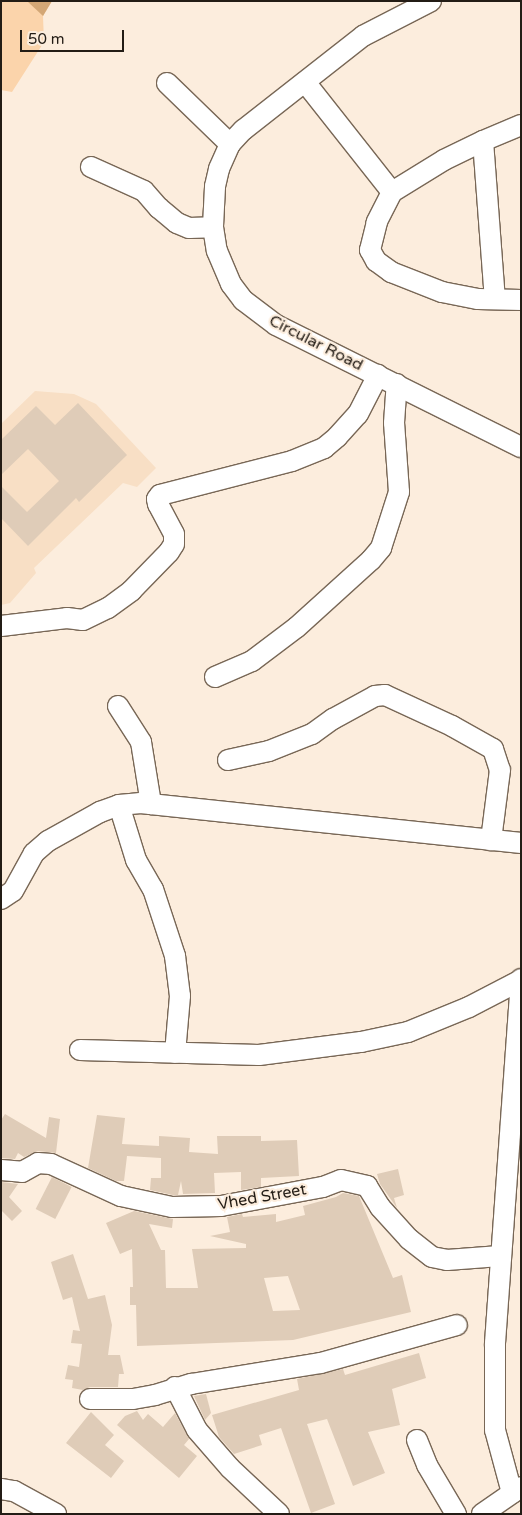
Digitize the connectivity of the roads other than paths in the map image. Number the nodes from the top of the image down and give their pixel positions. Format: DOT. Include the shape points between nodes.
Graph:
graph roads {
  1 [pos="431,1"];
  2 [pos="305,82"];
  3 [pos="167,83"];
  4 [pos="521,125"];
  5 [pos="483,141"];
  6 [pos="230,144"];
  7 [pos="91,167"];
  8 [pos="392,192"];
  9 [pos="213,227"];
  10 [pos="495,299"];
  11 [pos="521,300"];
  12 [pos="378,375"];
  13 [pos="397,384"];
  14 [pos="521,447"];
  15 [pos="1,626"];
  16 [pos="216,677"];
  17 [pos="118,706"];
  18 [pos="228,760"];
  19 [pos="151,804"];
  20 [pos="119,806"];
  21 [pos="491,840"];
  22 [pos="521,844"];
  23 [pos="1,899"];
  24 [pos="520,980"];
  25 [pos="80,1050"];
  26 [pos="175,1053"];
  27 [pos="1,1170"];
  28 [pos="500,1256"];
  29 [pos="457,1326"];
  30 [pos="175,1387"];
  31 [pos="90,1399"];
  32 [pos="417,1440"];
  33 [pos="8,1490"];
  34 [pos="517,1490"];
  35 [pos="493,1511"];
  36 [pos="56,1514"];
  37 [pos="279,1514"];
  38 [pos="456,1514"];
  1 -- 2 [label="street, Circular Road" via="362,36"];
  2 -- 6 [label="street, Circular Road" via="243,130"];
  2 -- 8 [label="street"];
  3 -- 6 [label="street"];
  4 -- 5 [label="street"];
  5 -- 8 [label="street"];
  5 -- 10 [label="street"];
  6 -- 9 [label="street, Circular Road" via="217,178"];
  7 -- 9 [label="street" via="144,191 177,223 189,228"];
  8 -- 10 [label="street" via="371,243 371,253 376,261 391,272 442,292"];
  9 -- 12 [label="street, Circular Road" via="222,266 243,300 276,325"];
  10 -- 11 [label="street"];
  12 -- 13 [label="street, Circular Road"];
  12 -- 15 [label="street" via="358,414 338,438 324,448 292,461 160,495 158,504 174,534 174,544 131,592 108,608 83,620 67,618"];
  13 -- 14 [label="street, Circular Road"];
  13 -- 16 [label="street" via="394,423 399,492 381,548 296,627 252,661"];
  17 -- 19 [label="street" via="141,742"];
  18 -- 21 [label="street" via="269,751 312,734 374,696 385,695 452,726 492,749 500,770"];
  19 -- 20 [label="street"];
  19 -- 21 [label="street"];
  20 -- 23 [label="street" via="100,812 48,841 34,853 13,891"];
  20 -- 26 [label="street" via="136,860 153,889 174,956 180,996"];
  21 -- 22 [label="street"];
  24 -- 26 [label="street" via="469,1007 408,1032 361,1042 259,1055"];
  24 -- 28 [label="street"];
  25 -- 26 [label="street"];
  27 -- 28 [label="street, Vhed Street" via="22,1172 38,1163 52,1164 121,1196 172,1207 221,1206 323,1187 340,1180 367,1186 380,1208 432,1257 447,1260"];
  28 -- 34 [label="street" via="495,1342 495,1430"];
  29 -- 30 [label="street" via="320,1363"];
  30 -- 31 [label="street" via="133,1399"];
  30 -- 37 [label="street" via="197,1430 230,1468"];
  32 -- 38 [label="street" via="427,1465"];
  33 -- 36 [label="street"];
  34 -- 35 [label="street"];
}
